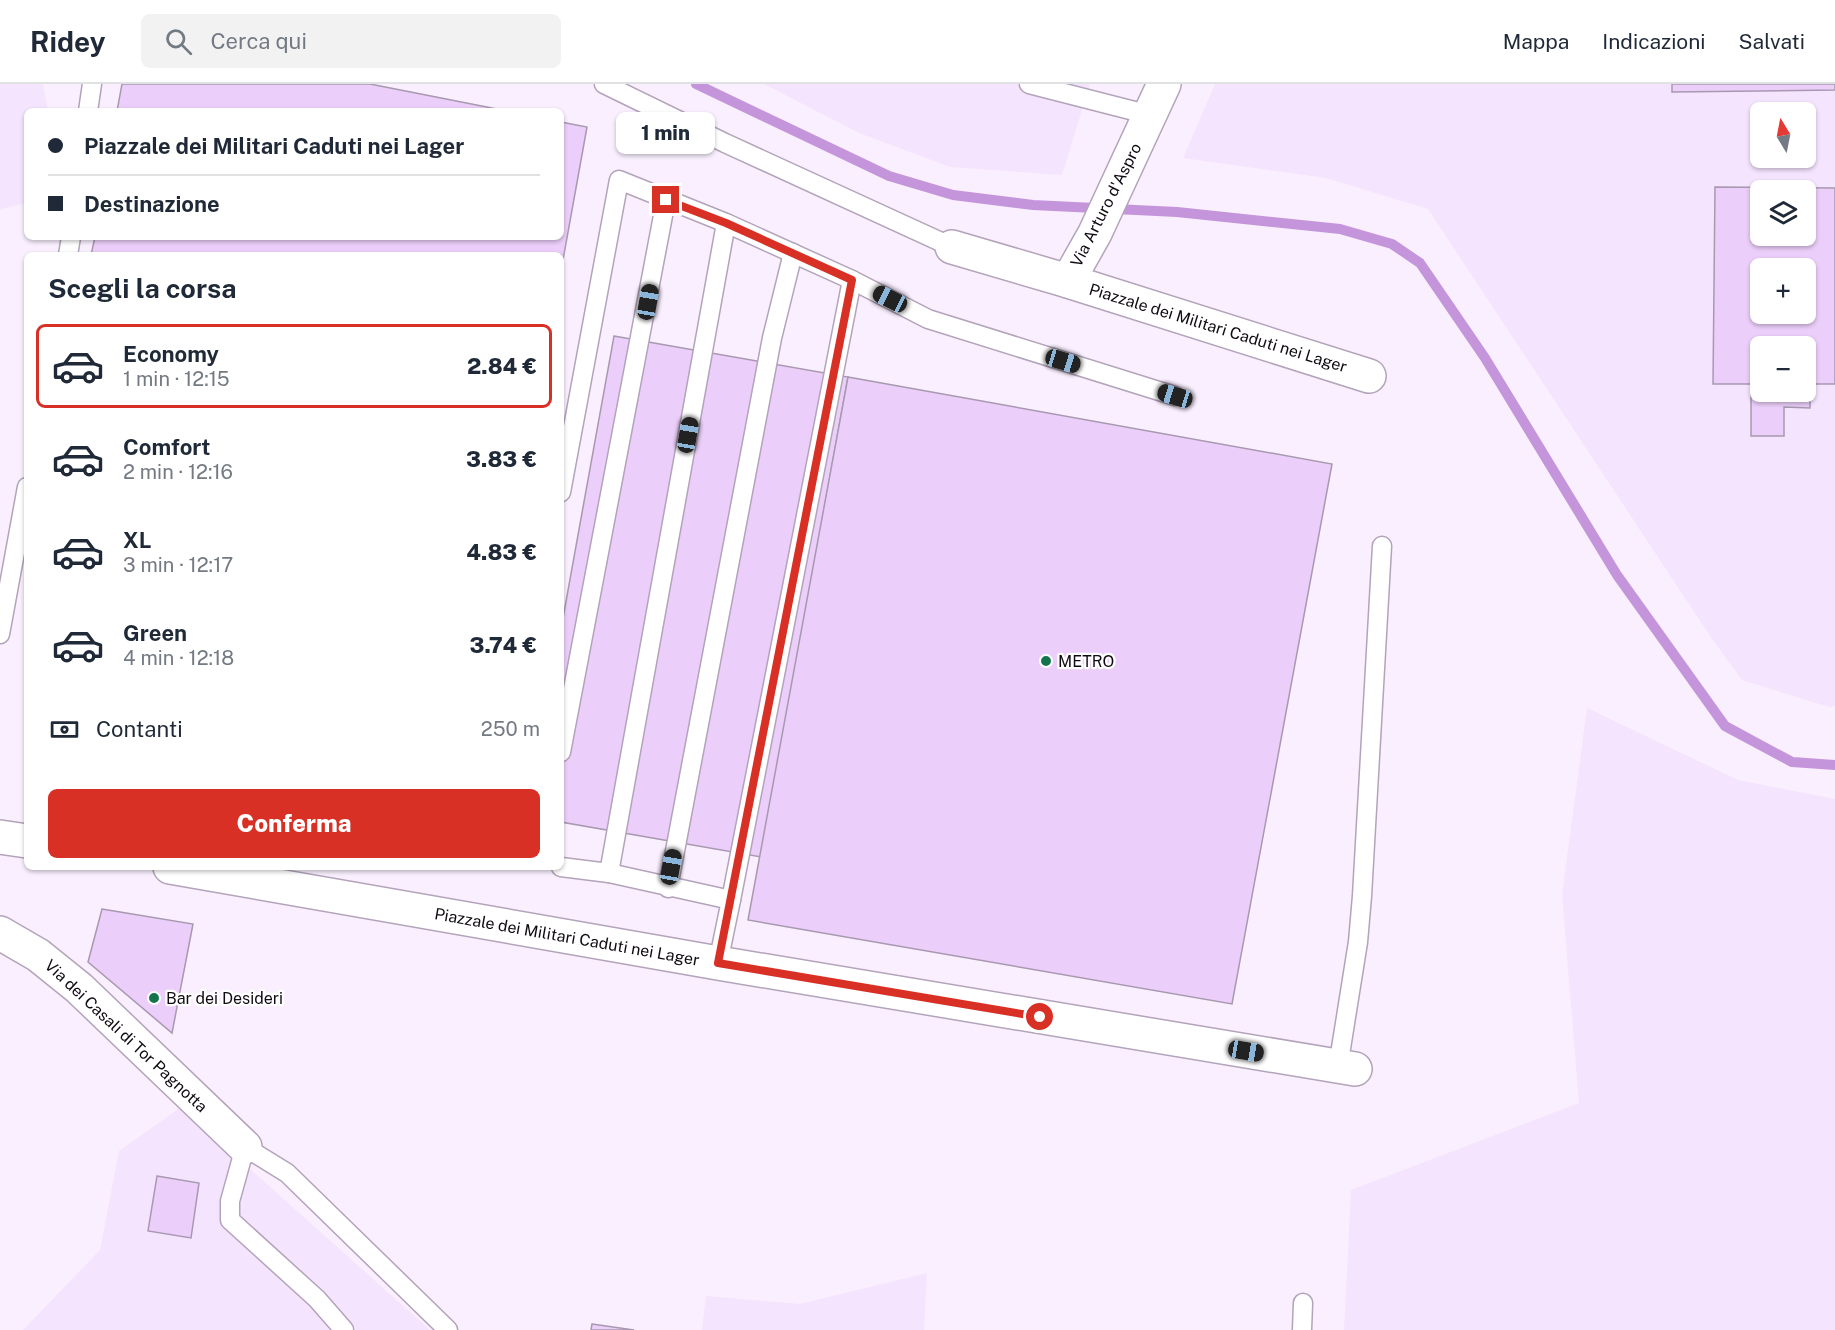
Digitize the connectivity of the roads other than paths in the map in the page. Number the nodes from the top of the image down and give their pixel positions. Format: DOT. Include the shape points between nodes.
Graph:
graph roads {
  1 [pos="92,84"];
  2 [pos="604,84"];
  3 [pos="1029,84"];
  4 [pos="1164,84"];
  5 [pos="88,108"];
  6 [pos="1150,115"];
  7 [pos="666,200"];
  8 [pos="726,223"];
  9 [pos="952,246"];
  10 [pos="793,253"];
  11 [pos="852,280"];
  12 [pos="1068,281"];
  13 [pos="1370,376"];
  14 [pos="1175,396"];
  15 [pos="569,402"];
  16 [pos="564,458"];
  17 [pos="24,503"];
  18 [pos="1382,546"];
  19 [pos="0,634"];
  20 [pos="564,736"];
  21 [pos="0,837"];
  22 [pos="24,841"];
  23 [pos="564,867"];
  24 [pos="187,870"];
  25 [pos="609,873"];
  26 [pos="668,888"];
  27 [pos="731,900"];
  28 [pos="0,933"];
  29 [pos="718,963"];
  30 [pos="1346,1068"];
  31 [pos="245,1147"];
  32 [pos="1303,1303"];
  33 [pos="344,1330"];
  34 [pos="448,1330"];
  35 [pos="1302,1330"];
  1 -- 5 [label="lane"];
  2 -- 9 [label="lane"];
  3 -- 6 [label="lane"];
  4 -- 6 [label="street, Via Arturo d'Aspro"];
  6 -- 12 [label="street, Via Arturo d'Aspro"];
  7 -- 8 [label="lane"];
  7 -- 15 [label="lane" via="619,180"];
  7 -- 20 [label="lane"];
  8 -- 10 [label="lane"];
  8 -- 25 [label="lane"];
  9 -- 12 [label="street, Via Arturo d'Aspro"];
  10 -- 11 [label="lane"];
  10 -- 26 [label="lane" via="772,338"];
  11 -- 14 [label="lane" via="928,319"];
  11 -- 27 [label="lane"];
  12 -- 13 [label="street, Piazzale dei Militari Caduti nei Lager"];
  15 -- 16 [label="lane"];
  17 -- 19 [label="lane"];
  18 -- 30 [label="lane" via="1361,908"];
  21 -- 22 [label="street"];
  23 -- 25 [label="lane"];
  24 -- 29 [label="street, Piazzale dei Militari Caduti nei Lager"];
  25 -- 26 [label="lane"];
  26 -- 27 [label="lane"];
  27 -- 29 [label="lane"];
  28 -- 31 [label="street, Via dei Casali di Tor Pagnotta" via="38,955 79,988"];
  29 -- 30 [label="street, Piazzale dei Militari Caduti nei Lager"];
  31 -- 33 [label="lane" via="230,1201 230,1220 317,1299"];
  31 -- 34 [label="lane" via="287,1173"];
  32 -- 35 [label="lane"];
}
